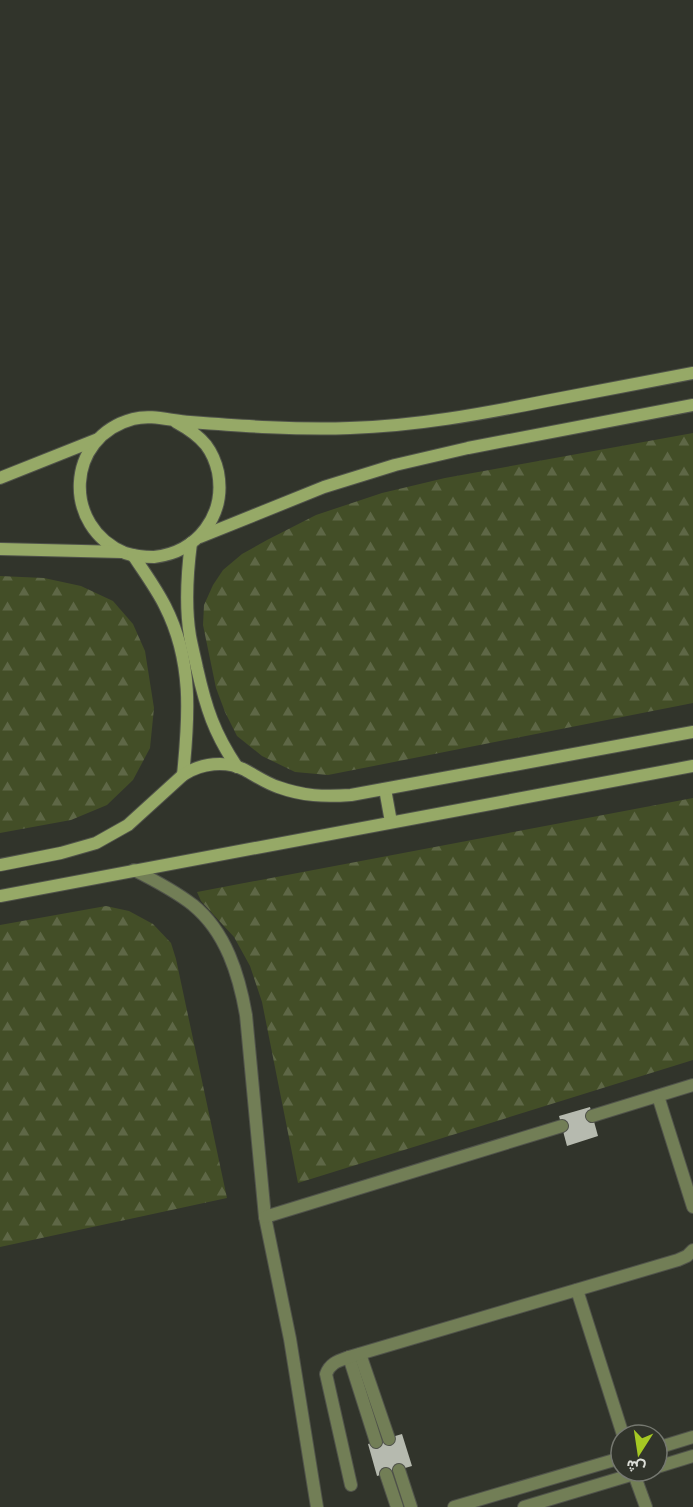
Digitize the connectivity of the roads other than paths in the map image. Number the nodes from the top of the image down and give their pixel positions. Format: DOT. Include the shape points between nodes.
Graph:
graph roads {
  1 [pos="693,373"];
  2 [pos="693,405"];
  3 [pos="176,422"];
  4 [pos="98,439"];
  5 [pos="0,477"];
  6 [pos="195,540"];
  7 [pos="0,549"];
  8 [pos="128,554"];
  9 [pos="693,732"];
  10 [pos="693,766"];
  11 [pos="237,767"];
  12 [pos="183,775"];
  13 [pos="385,789"];
  14 [pos="391,822"];
  15 [pos="0,865"];
  16 [pos="134,870"];
  17 [pos="0,896"];
  18 [pos="693,1085"];
  19 [pos="658,1096"];
  20 [pos="592,1116"];
  21 [pos="562,1126"];
  22 [pos="693,1207"];
  23 [pos="265,1217"];
  24 [pos="693,1250"];
  25 [pos="577,1290"];
  26 [pos="354,1355"];
  27 [pos="619,1423"];
  28 [pos="693,1437"];
  29 [pos="389,1439"];
  30 [pos="376,1442"];
  31 [pos="669,1444"];
  32 [pos="693,1456"];
  33 [pos="609,1462"];
  34 [pos="669,1463"];
  35 [pos="399,1470"];
  36 [pos="386,1474"];
  37 [pos="609,1481"];
  38 [pos="641,1483"];
  39 [pos="351,1485"];
  40 [pos="317,1507"];
  41 [pos="397,1507"];
  42 [pos="411,1507"];
  43 [pos="454,1507"];
  44 [pos="524,1507"];
  45 [pos="646,1507"];
  1 -- 3 [label="main road" via="404,425 280,428"];
  2 -- 6 [label="main road" via="395,465 324,487"];
  3 -- 4 [label="main road" via="134,418 114,426"];
  3 -- 6 [label="main road" via="207,446 220,483 211,521"];
  4 -- 5 [label="main road"];
  4 -- 8 [label="main road" via="85,458 79,480 81,503 90,524 105,541"];
  6 -- 8 [label="main road" via="163,556"];
  6 -- 11 [label="main road" via="187,589 190,635 208,713"];
  7 -- 8 [label="main road"];
  8 -- 12 [label="main road" via="155,587 178,640 187,689"];
  9 -- 13 [label="main road"];
  10 -- 14 [label="main road"];
  11 -- 12 [label="main road" via="204,765"];
  11 -- 13 [label="main road" via="277,787 310,795 327,797"];
  12 -- 15 [label="main road" via="112,835 79,849"];
  13 -- 14 [label="main road"];
  14 -- 16 [label="main road"];
  16 -- 17 [label="main road"];
  16 -- 23 [label="lane" via="194,906 217,932 234,965 246,1015"];
  18 -- 19 [label="lane"];
  19 -- 20 [label="lane"];
  19 -- 22 [label="lane"];
  21 -- 23 [label="lane"];
  23 -- 40 [label="lane" via="290,1339"];
  24 -- 25 [label="lane" via="678,1260"];
  25 -- 26 [label="lane"];
  25 -- 27 [label="lane"];
  26 -- 29 [label="lane"];
  26 -- 30 [label="lane"];
  26 -- 39 [label="lane" via="332,1364 326,1374"];
  28 -- 31 [label="lane"];
  32 -- 34 [label="lane"];
  33 -- 43 [label="lane"];
  35 -- 42 [label="lane"];
  36 -- 41 [label="lane"];
  37 -- 44 [label="lane"];
  38 -- 45 [label="lane"];
}
